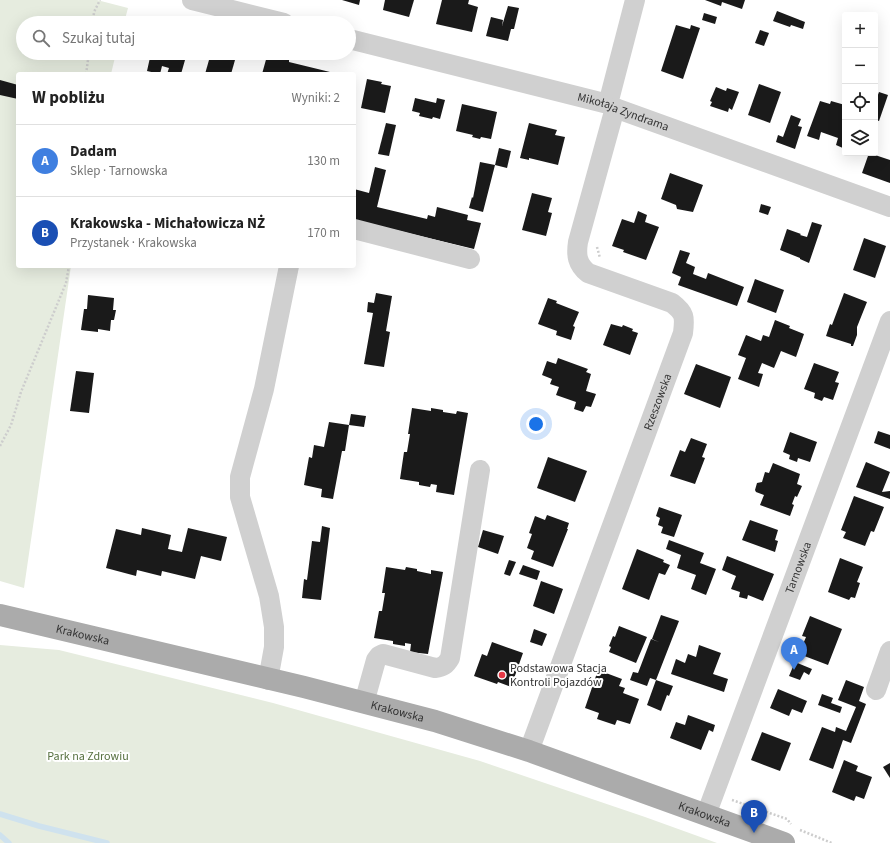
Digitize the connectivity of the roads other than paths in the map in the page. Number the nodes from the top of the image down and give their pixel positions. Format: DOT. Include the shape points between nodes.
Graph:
graph roads {
  1 [pos="194,0"];
  2 [pos="635,0"];
  3 [pos="257,16"];
  4 [pos="356,41"];
  5 [pos="611,106"];
  6 [pos="890,206"];
  7 [pos="356,230"];
  8 [pos="470,259"];
  9 [pos="288,268"];
  10 [pos="890,321"];
  11 [pos="480,470"];
  12 [pos="0,615"];
  13 [pos="890,652"];
  14 [pos="268,680"];
  15 [pos="876,690"];
  16 [pos="364,703"];
  17 [pos="529,751"];
  18 [pos="706,815"];
  19 [pos="784,843"];
  1 -- 3 [label="street"];
  2 -- 5 [label="street"];
  4 -- 5 [label="street, Mikołaja Zyndrama"];
  5 -- 6 [label="street, Mikołaja Zyndrama"];
  5 -- 17 [label="street, Rzeszowska" via="576,251 578,261 588,273 672,302 681,310 685,319 683,333"];
  7 -- 8 [label="street"];
  9 -- 14 [label="street" via="264,389 240,477 240,497 269,596 274,627 274,647"];
  10 -- 18 [label="street, Tarnowska"];
  11 -- 16 [label="street" via="450,658 447,664 435,668 383,654 379,656"];
  12 -- 14 [label="main road, Krakowska"];
  13 -- 15 [label="street"];
  14 -- 16 [label="main road, Krakowska"];
  16 -- 17 [label="main road, Krakowska" via="435,721"];
  17 -- 18 [label="main road, Krakowska"];
  18 -- 19 [label="main road, Krakowska"];
}
